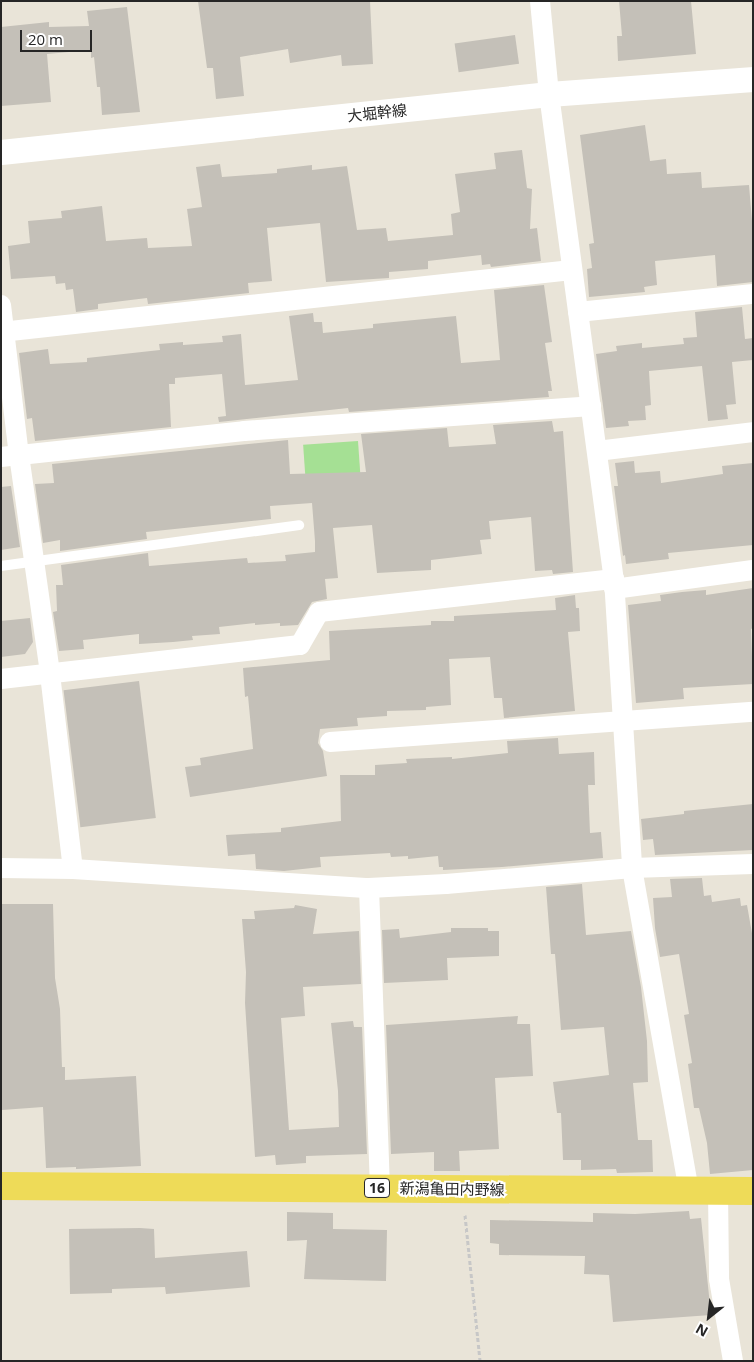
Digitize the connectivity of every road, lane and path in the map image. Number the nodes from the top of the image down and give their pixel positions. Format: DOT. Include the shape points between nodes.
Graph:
graph roads {
  1 [pos="540,1"];
  2 [pos="753,79"];
  3 [pos="548,94"];
  4 [pos="1,152"];
  5 [pos="572,270"];
  6 [pos="753,294"];
  7 [pos="1,305"];
  8 [pos="578,312"];
  9 [pos="3,331"];
  10 [pos="591,406"];
  11 [pos="753,432"];
  12 [pos="597,451"];
  13 [pos="10,456"];
  14 [pos="299,525"];
  15 [pos="35,562"];
  16 [pos="1,566"];
  17 [pos="753,570"];
  18 [pos="614,584"];
  19 [pos="50,674"];
  20 [pos="1,680"];
  21 [pos="753,712"];
  22 [pos="623,723"];
  23 [pos="330,742"];
  24 [pos="753,864"];
  25 [pos="1,868"];
  26 [pos="632,868"];
  27 [pos="72,869"];
  28 [pos="369,888"];
  29 [pos="1,1186"];
  30 [pos="380,1188"];
  31 [pos="689,1191"];
  32 [pos="718,1191"];
  33 [pos="753,1191"];
  34 [pos="465,1217"];
  35 [pos="480,1361"];
  36 [pos="733,1361"];
  1 -- 3 [label="street"];
  2 -- 3 [label="street, 大堀幹線"];
  3 -- 4 [label="street, 大堀幹線"];
  3 -- 5 [label="street"];
  5 -- 8 [label="street"];
  5 -- 9 [label="street"];
  6 -- 8 [label="street"];
  7 -- 9 [label="street"];
  8 -- 10 [label="street"];
  9 -- 13 [label="street"];
  10 -- 12 [label="street"];
  10 -- 13 [label="street" via="244,432"];
  11 -- 12 [label="street"];
  12 -- 18 [label="street"];
  13 -- 15 [label="street"];
  14 -- 15 [label="lane"];
  15 -- 16 [label="lane"];
  15 -- 19 [label="street"];
  17 -- 18 [label="street"];
  18 -- 19 [label="street" via="319,612 300,645"];
  18 -- 22 [label="street"];
  19 -- 20 [label="street"];
  19 -- 27 [label="street"];
  21 -- 22 [label="street"];
  22 -- 23 [label="street"];
  22 -- 26 [label="street"];
  24 -- 26 [label="street"];
  25 -- 27 [label="street"];
  26 -- 28 [label="street"];
  26 -- 31 [label="street"];
  27 -- 28 [label="street"];
  28 -- 30 [label="street"];
  29 -- 30 [label="main road, 新潟亀田内野線 / 16"];
  30 -- 31 [label="main road, 新潟亀田内野線 / 16"];
  31 -- 32 [label="main road, 新潟亀田内野線 / 16"];
  32 -- 33 [label="main road, 新潟亀田内野線 / 16"];
  32 -- 36 [label="street" via="720,1279"];
  34 -- 35 [label="path"];
}
